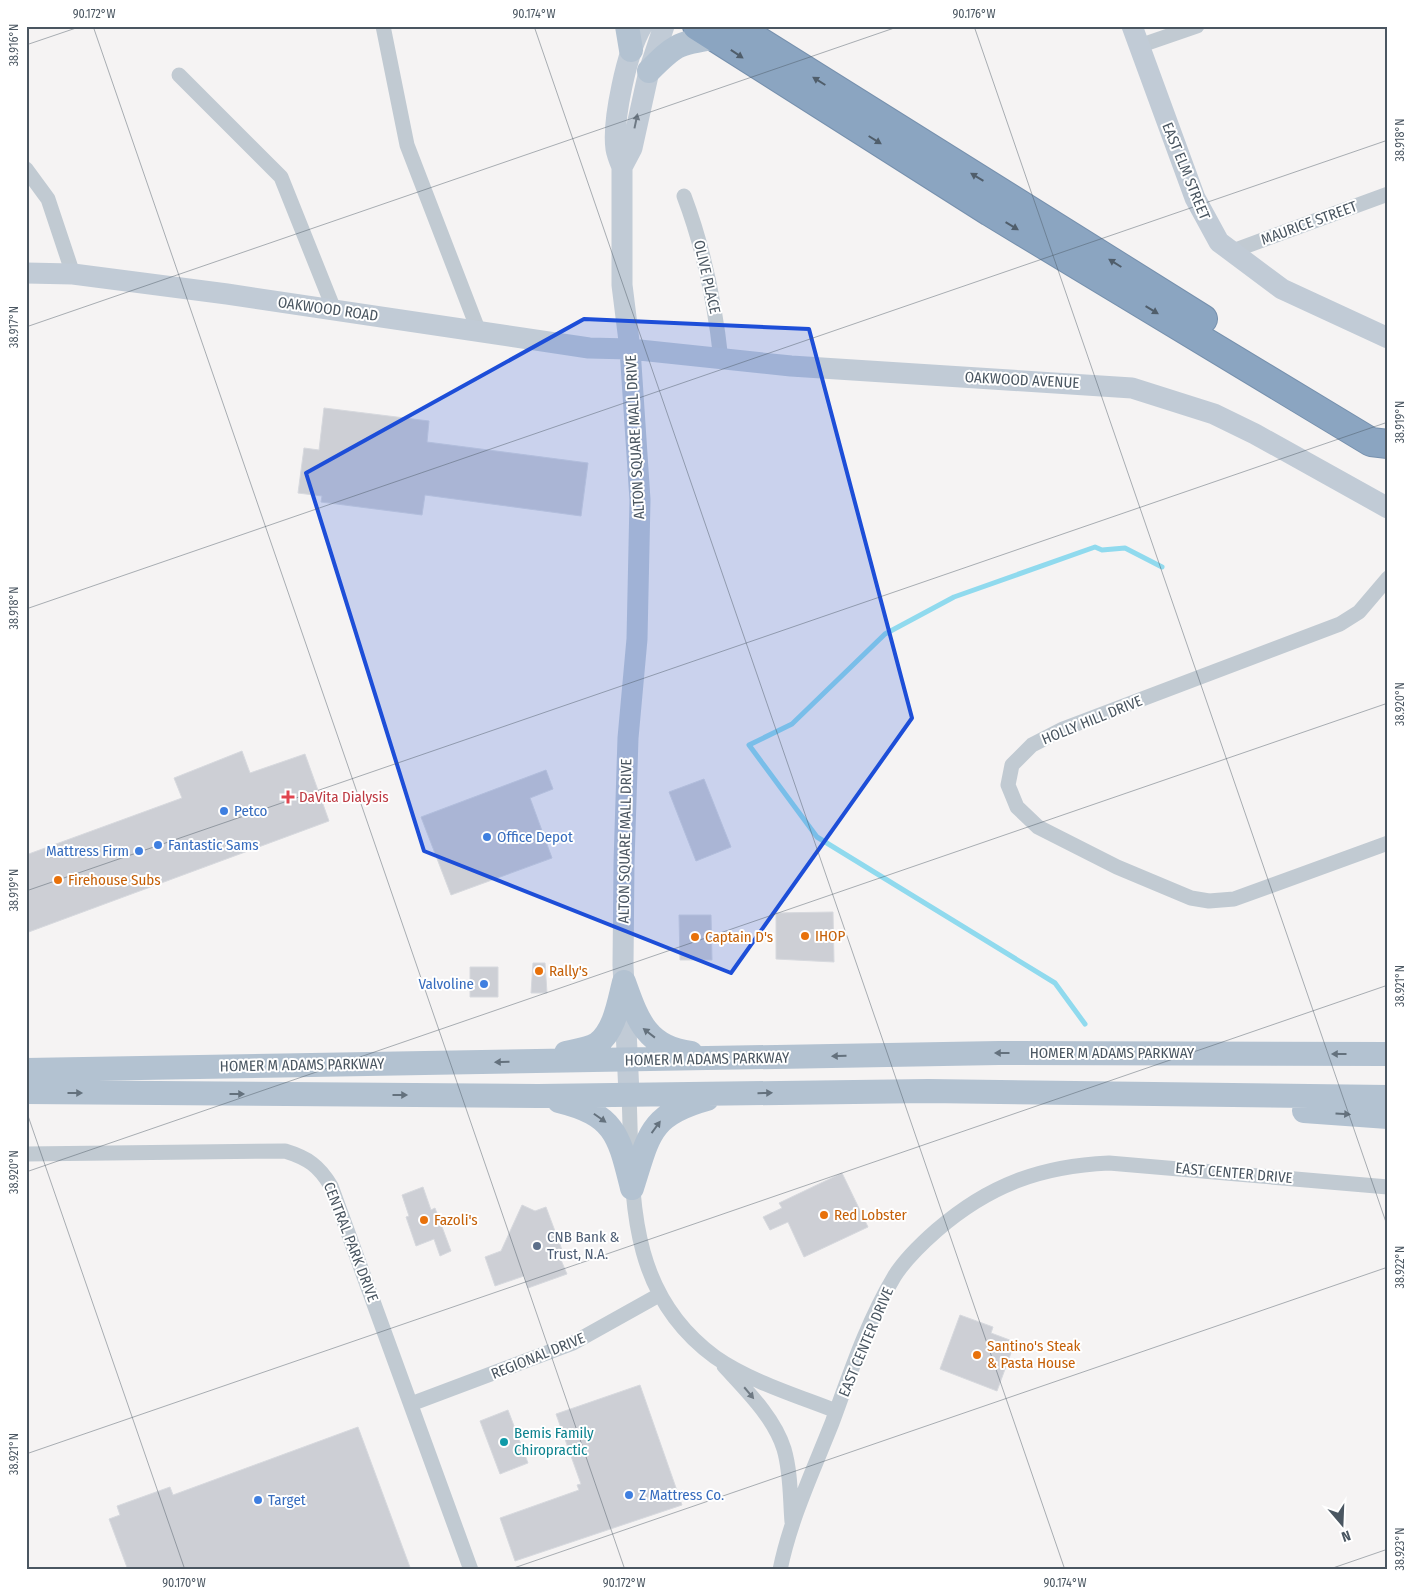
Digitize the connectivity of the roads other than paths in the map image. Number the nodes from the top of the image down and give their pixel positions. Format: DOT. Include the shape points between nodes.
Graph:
graph roads {
  1 [pos="383,26"];
  2 [pos="627,26"];
  3 [pos="642,26"];
  4 [pos="664,26"];
  5 [pos="1196,26"];
  6 [pos="715,30"];
  7 [pos="1135,36"];
  8 [pos="631,50"];
  9 [pos="649,71"];
  10 [pos="179,75"];
  11 [pos="622,168"];
  12 [pos="26,169"];
  13 [pos="1388,194"];
  14 [pos="684,196"];
  15 [pos="1230,252"];
  16 [pos="26,273"];
  17 [pos="73,274"];
  18 [pos="335,312"];
  19 [pos="479,332"];
  20 [pos="1388,338"];
  21 [pos="630,349"];
  22 [pos="721,360"];
  23 [pos="1388,444"];
  24 [pos="1388,508"];
  25 [pos="1388,578"];
  26 [pos="1388,844"];
  27 [pos="624,982"];
  28 [pos="1388,1054"];
  29 [pos="727,1058"];
  30 [pos="627,1060"];
  31 [pos="530,1062"];
  32 [pos="26,1070"];
  33 [pos="928,1091"];
  34 [pos="26,1092"];
  35 [pos="731,1093"];
  36 [pos="628,1094"];
  37 [pos="538,1096"];
  38 [pos="1388,1097"];
  39 [pos="1388,1117"];
  40 [pos="26,1154"];
  41 [pos="1388,1187"];
  42 [pos="632,1188"];
  43 [pos="659,1295"];
  44 [pos="716,1357"];
  45 [pos="410,1404"];
  46 [pos="836,1411"];
  47 [pos="792,1527"];
  48 [pos="471,1570"];
  49 [pos="780,1570"];
  1 -- 19 [label="street" via="407,145"];
  2 -- 8 [label="main road"];
  3 -- 8 [label="street, ALTON SQUARE MALL DRIVE"];
  4 -- 9 [label="street, ALTON SQUARE MALL DRIVE"];
  5 -- 7 [label="street"];
  6 -- 9 [label="main road" via="671,48"];
  6 -- 23 [label="highway" via="982,207 1371,442"];
  7 -- 15 [label="street, EAST ELM STREET" via="1195,198 1209,227"];
  8 -- 11 [label="street, ALTON SQUARE MALL DRIVE" via="616,133 616,150"];
  11 -- 9 [label="street, ALTON SQUARE MALL DRIVE, one-way" via="632,148"];
  10 -- 18 [label="street" via="281,177"];
  11 -- 21 [label="street, ALTON SQUARE MALL DRIVE" via="622,285"];
  12 -- 17 [label="street" via="48,199"];
  13 -- 15 [label="street, MAURICE STREET"];
  14 -- 22 [label="street, OLIVE PLACE" via="708,272"];
  15 -- 20 [label="street, EAST ELM STREET" via="1282,289"];
  16 -- 17 [label="street, OAKWOOD ROAD"];
  17 -- 18 [label="street, OAKWOOD ROAD"];
  18 -- 19 [label="street, OAKWOOD ROAD"];
  19 -- 21 [label="street, OAKWOOD ROAD" via="589,348"];
  21 -- 22 [label="street, OAKWOOD AVENUE"];
  21 -- 27 [label="street, ALTON SQUARE MALL DRIVE" via="640,500 637,639 627,766"];
  22 -- 24 [label="street, OAKWOOD AVENUE" via="1132,388 1214,414"];
  25 -- 26 [label="street, HOLLY HILL DRIVE" via="1359,612 1340,624 1063,729 1032,745 1012,765 1008,785 1017,807 1038,827 1167,890 1200,900 1234,899"];
  29 -- 27 [label="main road, one-way" via="680,1052 664,1044 643,1028"];
  27 -- 30 [label="street, ALTON SQUARE MALL DRIVE"];
  27 -- 31 [label="main road" via="615,1014 597,1044"];
  28 -- 29 [label="main road, HOMER M ADAMS PARKWAY, one-way" via="999,1053"];
  29 -- 30 [label="main road, HOMER M ADAMS PARKWAY"];
  30 -- 31 [label="main road, HOMER M ADAMS PARKWAY"];
  30 -- 36 [label="street, ALTON SQUARE MALL DRIVE"];
  31 -- 32 [label="main road, HOMER M ADAMS PARKWAY, one-way"];
  35 -- 33 [label="main road, HOMER M ADAMS PARKWAY, one-way"];
  33 -- 38 [label="main road, HOMER M ADAMS PARKWAY"];
  33 -- 39 [label="main road, one-way" via="1198,1103"];
  34 -- 37 [label="main road, HOMER M ADAMS PARKWAY, one-way"];
  35 -- 36 [label="main road, HOMER M ADAMS PARKWAY"];
  42 -- 35 [label="main road, one-way" via="655,1126 689,1104"];
  36 -- 37 [label="main road, HOMER M ADAMS PARKWAY"];
  36 -- 42 [label="street, ALTON SQUARE MALL DRIVE"];
  37 -- 42 [label="main road, one-way" via="575,1105 600,1117 613,1129"];
  40 -- 45 [label="street, CENTRAL PARK DRIVE" via="285,1151 306,1157 321,1170 331,1186"];
  41 -- 46 [label="street, EAST CENTER DRIVE" via="1109,1162 1071,1166 1013,1181 948,1220 903,1264 874,1314"];
  42 -- 43 [label="street, ALTON SQUARE MALL DRIVE" via="643,1256"];
  43 -- 44 [label="street, ALTON SQUARE MALL DRIVE" via="675,1318"];
  43 -- 45 [label="street, REGIONAL DRIVE" via="573,1343"];
  44 -- 46 [label="street, ALTON SQUARE MALL DRIVE" via="756,1378"];
  44 -- 47 [label="street, one-way" via="775,1427 788,1467"];
  45 -- 48 [label="street, CENTRAL PARK DRIVE"];
  46 -- 47 [label="street, EAST CENTER DRIVE"];
  47 -- 49 [label="street, EAST CENTER DRIVE"];
}
